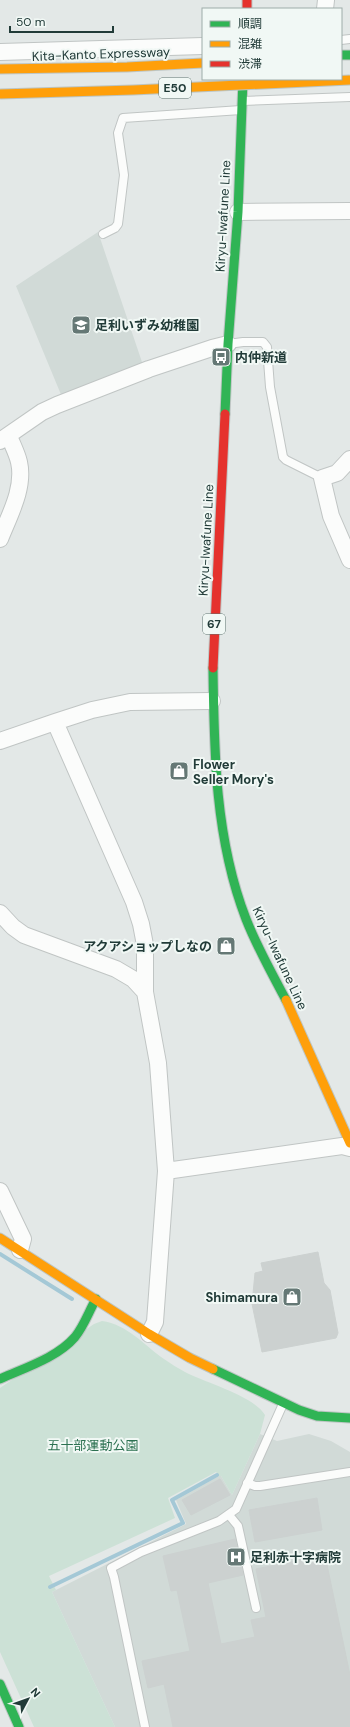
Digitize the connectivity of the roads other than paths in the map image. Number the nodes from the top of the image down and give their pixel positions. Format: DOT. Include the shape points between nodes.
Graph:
graph roads {
  1 [pos="202,46"];
  2 [pos="0,52"];
  3 [pos="202,63"];
  4 [pos="0,69"];
  5 [pos="243,80"];
  6 [pos="350,80"];
  7 [pos="0,94"];
  8 [pos="350,97"];
  9 [pos="242,106"];
  10 [pos="350,211"];
  11 [pos="238,212"];
  12 [pos="103,234"];
  13 [pos="228,344"];
  14 [pos="4,439"];
  15 [pos="350,458"];
  16 [pos="322,478"];
  17 [pos="0,539"];
  18 [pos="350,560"];
  19 [pos="212,702"];
  20 [pos="55,722"];
  21 [pos="0,741"];
  22 [pos="0,913"];
  23 [pos="144,992"];
  24 [pos="350,1143"];
  25 [pos="350,1148"];
  26 [pos="166,1171"];
  27 [pos="0,1191"];
  28 [pos="0,1238"];
  29 [pos="20,1250"];
  30 [pos="96,1299"];
  31 [pos="149,1334"];
  32 [pos="0,1379"];
  33 [pos="283,1403"];
  34 [pos="350,1418"];
  35 [pos="350,1472"];
  36 [pos="247,1483"];
  37 [pos="229,1515"];
  38 [pos="256,1608"];
  39 [pos="0,1684"];
  40 [pos="19,1727"];
  41 [pos="145,1727"];
  1 -- 2 [label="street"];
  3 -- 4 [label="main road, Kita-Kanto Expressway / E50"];
  5 -- 9 [label="main road, Kiryu-Iwafune Line / 67"];
  6 -- 7 [label="main road, E50, bridge"];
  8 -- 9 [label="lane"];
  9 -- 11 [label="main road, Kiryu-Iwafune Line / 67"];
  9 -- 12 [label="lane" via="123,118 118,133 124,175 118,224"];
  10 -- 11 [label="street"];
  11 -- 13 [label="main road, Kiryu-Iwafune Line / 67"];
  13 -- 14 [label="street" via="149,369 57,405 42,412"];
  13 -- 16 [label="lane" via="263,342 267,347 270,387 283,457"];
  13 -- 19 [label="main road, Kiryu-Iwafune Line / 67"];
  14 -- 17 [label="street" via="19,461 20,478 15,502"];
  15 -- 16 [label="street" via="337,473"];
  16 -- 18 [label="street" via="331,516"];
  19 -- 20 [label="street" via="130,702 92,710"];
  19 -- 24 [label="main road, Kiryu-Iwafune Line / 67" via="217,790 236,888 265,961 290,1009"];
  20 -- 21 [label="street"];
  20 -- 23 [label="street" via="134,902 145,945"];
  22 -- 23 [label="street" via="24,935 116,969 133,979"];
  23 -- 26 [label="street" via="158,1063"];
  25 -- 26 [label="street" via="342,1146"];
  26 -- 31 [label="street" via="155,1322"];
  27 -- 29 [label="street" via="23,1240"];
  28 -- 29 [label="main road"];
  29 -- 30 [label="main road"];
  30 -- 31 [label="main road"];
  30 -- 32 [label="main road" via="68,1344"];
  31 -- 33 [label="main road" via="190,1358"];
  33 -- 34 [label="main road" via="317,1416"];
  33 -- 36 [label="lane"];
  35 -- 36 [label="lane" via="260,1486"];
  36 -- 37 [label="lane" via="236,1509"];
  37 -- 38 [label="lane" via="238,1526"];
  37 -- 41 [label="lane" via="141,1552 111,1568"];
  39 -- 40 [label="main road"];
}
